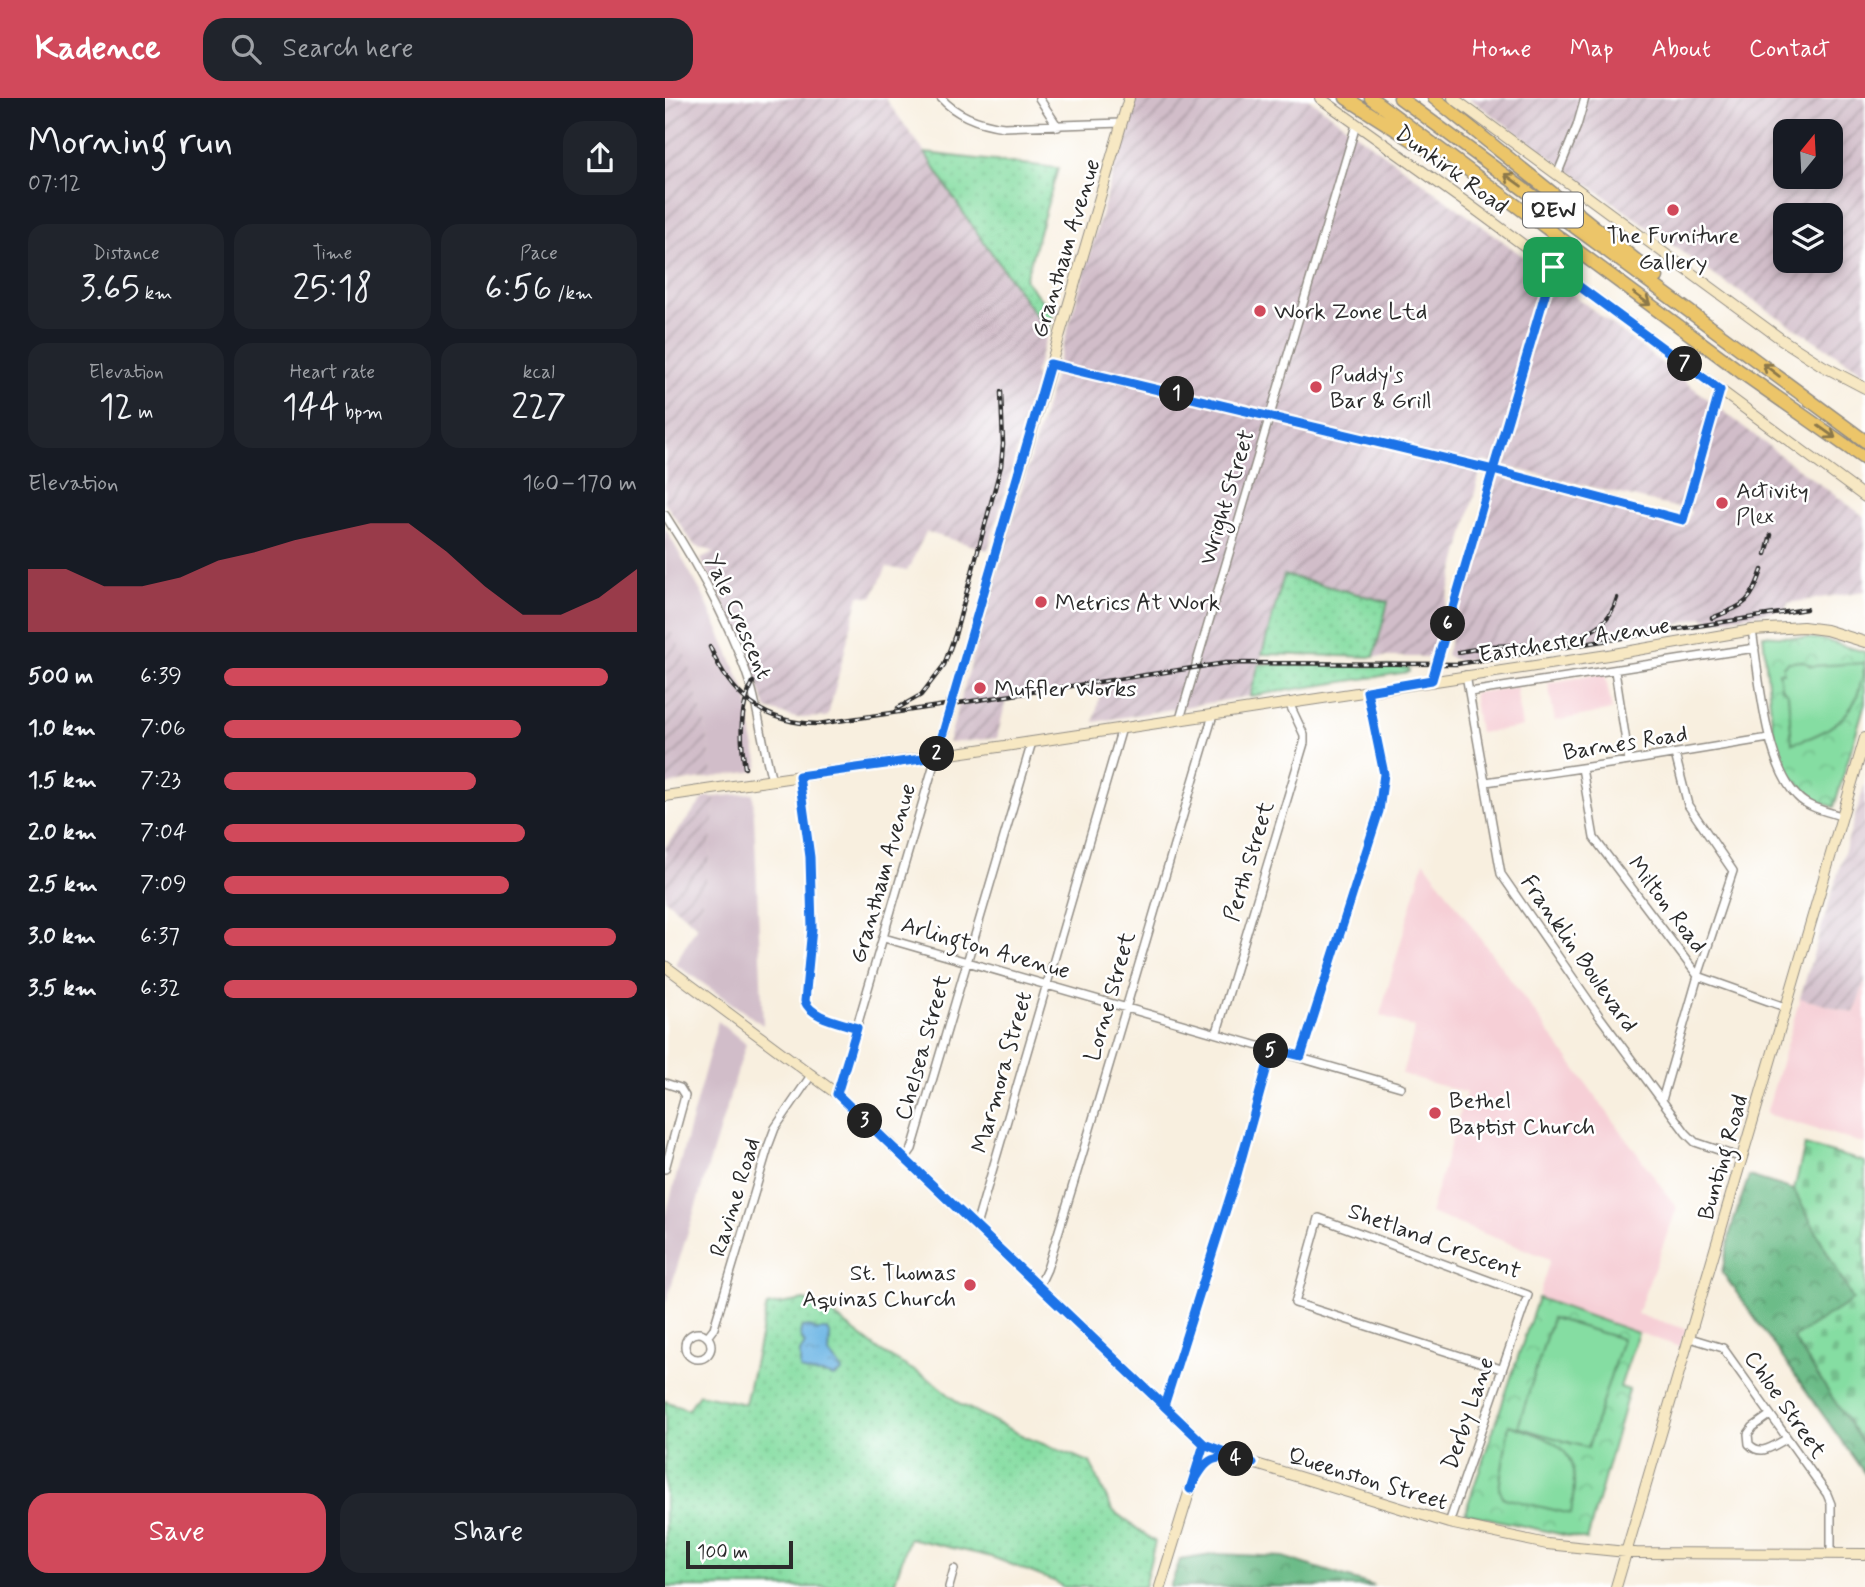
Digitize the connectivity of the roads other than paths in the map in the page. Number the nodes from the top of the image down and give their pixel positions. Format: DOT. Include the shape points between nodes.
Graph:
graph roads {
  1 [pos="941,98"];
  2 [pos="1039,98"];
  3 [pos="1129,98"];
  4 [pos="1320,98"];
  5 [pos="1346,98"];
  6 [pos="1371,98"];
  7 [pos="1400,98"];
  8 [pos="1434,98"];
  9 [pos="1453,98"];
  10 [pos="1585,98"];
  11 [pos="1122,123"];
  12 [pos="1356,125"];
  13 [pos="1058,127"];
  14 [pos="1461,166"];
  15 [pos="1557,175"];
  16 [pos="1553,267"];
  17 [pos="1706,322"];
  18 [pos="1050,364"];
  19 [pos="1865,388"];
  20 [pos="1720,390"];
  21 [pos="1271,416"];
  22 [pos="1865,441"];
  23 [pos="1865,459"];
  24 [pos="1493,470"];
  25 [pos="1865,498"];
  26 [pos="665,515"];
  27 [pos="1752,630"];
  28 [pos="1865,636"];
  29 [pos="1848,637"];
  30 [pos="1865,642"];
  31 [pos="1755,648"];
  32 [pos="1608,654"];
  33 [pos="1613,672"];
  34 [pos="1466,675"];
  35 [pos="1432,680"];
  36 [pos="1367,691"];
  37 [pos="1470,692"];
  38 [pos="1289,703"];
  39 [pos="1213,715"];
  40 [pos="1180,719"];
  41 [pos="1122,728"];
  42 [pos="1769,738"];
  43 [pos="1865,738"];
  44 [pos="1032,742"];
  45 [pos="1675,754"];
  46 [pos="936,757"];
  47 [pos="1629,761"];
  48 [pos="1583,768"];
  49 [pos="799,776"];
  50 [pos="772,780"];
  51 [pos="1486,782"];
  52 [pos="665,796"];
  53 [pos="1841,816"];
  54 [pos="884,938"];
  55 [pos="968,962"];
  56 [pos="665,966"];
  57 [pos="1698,976"];
  58 [pos="1047,986"];
  59 [pos="1125,1006"];
  60 [pos="1786,1007"];
  61 [pos="857,1028"];
  62 [pos="1217,1032"];
  63 [pos="1272,1049"];
  64 [pos="1301,1056"];
  65 [pos="812,1074"];
  66 [pos="665,1083"];
  67 [pos="1401,1087"];
  68 [pos="837,1094"];
  69 [pos="1662,1100"];
  70 [pos="1742,1158"];
  71 [pos="905,1159"];
  72 [pos="665,1167"];
  73 [pos="976,1226"];
  74 [pos="1039,1286"];
  75 [pos="1521,1314"];
  76 [pos="707,1337"];
  77 [pos="1690,1338"];
  78 [pos="1501,1369"];
  79 [pos="1164,1406"];
  80 [pos="1770,1415"];
  81 [pos="1786,1439"];
  82 [pos="1204,1444"];
  83 [pos="1253,1463"];
  84 [pos="1190,1489"];
  85 [pos="1449,1523"];
  86 [pos="1625,1552"];
  87 [pos="1831,1554"];
  88 [pos="1865,1554"];
  89 [pos="954,1569"];
  90 [pos="949,1587"];
  91 [pos="1160,1587"];
  92 [pos="1616,1587"];
  1 -- 13 [label="street" via="966,117 989,125"];
  2 -- 13 [label="street"];
  3 -- 11 [label="street, Grantham Avenue"];
  4 -- 12 [label="street, Dunkirk Road"];
  5 -- 14 [label="highway" via="1425,149"];
  6 -- 14 [label="highway, QEW"];
  17 -- 7 [label="highway, QEW, one-way"];
  8 -- 17 [label="highway" via="1641,262"];
  9 -- 15 [label="street"];
  10 -- 15 [label="street"];
  11 -- 13 [label="street"];
  11 -- 18 [label="street, Grantham Avenue"];
  12 -- 16 [label="street, Dunkirk Road"];
  12 -- 21 [label="street, Wright Street"];
  14 -- 23 [label="highway, QEW, one-way"];
  15 -- 19 [label="street" via="1788,344"];
  16 -- 20 [label="street, Dunkirk Road"];
  16 -- 24 [label="street"];
  22 -- 17 [label="highway, QEW, one-way"];
  18 -- 21 [label="street"];
  18 -- 46 [label="street, Grantham Avenue"];
  20 -- 24 [label="street" via="1683,520"];
  20 -- 25 [label="street, Dunkirk Road"];
  21 -- 24 [label="street"];
  21 -- 40 [label="street, Wright Street"];
  24 -- 35 [label="street"];
  26 -- 50 [label="street, Yale Crescent" via="691,556 738,654 757,708"];
  27 -- 29 [label="street, Eastchester Avenue" via="1803,627"];
  27 -- 31 [label="street"];
  27 -- 32 [label="street, Eastchester Avenue"];
  28 -- 29 [label="street"];
  29 -- 30 [label="street, Eastchester Avenue"];
  31 -- 33 [label="street, Eastchester Avenue"];
  31 -- 42 [label="street"];
  32 -- 33 [label="street"];
  32 -- 34 [label="street, Eastchester Avenue"];
  33 -- 37 [label="street, Eastchester Avenue"];
  33 -- 47 [label="street"];
  34 -- 35 [label="street, Eastchester Avenue"];
  34 -- 37 [label="street, Franklin Boulevard"];
  35 -- 36 [label="street, Eastchester Avenue"];
  36 -- 38 [label="street, Eastchester Avenue"];
  36 -- 64 [label="street" via="1384,774 1379,811"];
  37 -- 51 [label="street, Franklin Boulevard"];
  38 -- 39 [label="street, Eastchester Avenue"];
  38 -- 62 [label="street, Perth Street" via="1304,743"];
  39 -- 40 [label="street, Eastchester Avenue"];
  39 -- 59 [label="street, Lorne Street"];
  40 -- 41 [label="street, Eastchester Avenue"];
  41 -- 44 [label="street, Eastchester Avenue"];
  41 -- 58 [label="street, Marmora Street"];
  42 -- 45 [label="street, Barnes Road"];
  42 -- 53 [label="street" via="1786,782 1797,797"];
  43 -- 53 [label="street, Bunting Road"];
  44 -- 46 [label="street, Eastchester Avenue"];
  44 -- 55 [label="street, Chelsea Street"];
  45 -- 47 [label="street, Barnes Road"];
  45 -- 57 [label="street" via="1688,805 1733,872"];
  46 -- 49 [label="street, Eastchester Avenue"];
  46 -- 54 [label="street, Grantham Avenue"];
  47 -- 48 [label="street, Barnes Road"];
  48 -- 51 [label="street, Barnes Road"];
  48 -- 57 [label="street, Milton Road" via="1594,838"];
  49 -- 50 [label="street, Eastchester Avenue"];
  49 -- 61 [label="street" via="811,869 812,928 805,1001 815,1014"];
  50 -- 52 [label="street, Eastchester Avenue"];
  51 -- 69 [label="street, Franklin Boulevard" via="1501,874"];
  53 -- 60 [label="street, Bunting Road"];
  54 -- 55 [label="street, Arlington Avenue"];
  54 -- 61 [label="street, Grantham Avenue"];
  55 -- 58 [label="street, Arlington Avenue"];
  55 -- 71 [label="street, Chelsea Street" via="912,1150"];
  56 -- 65 [label="street, Queenston Street"];
  57 -- 60 [label="street, Milton Road"];
  57 -- 69 [label="street"];
  58 -- 59 [label="street, Arlington Avenue"];
  58 -- 73 [label="street, Marmora Street"];
  59 -- 62 [label="street, Arlington Avenue"];
  59 -- 74 [label="street, Lorne Street" via="1092,1126"];
  60 -- 70 [label="street, Bunting Road"];
  61 -- 68 [label="street, Grantham Avenue"];
  62 -- 63 [label="street, Arlington Avenue"];
  63 -- 64 [label="street, Arlington Avenue"];
  63 -- 79 [label="street"];
  64 -- 67 [label="street, Arlington Avenue"];
  65 -- 68 [label="street, Queenston Street"];
  65 -- 76 [label="street, Ravine Road" via="768,1144 714,1328"];
  66 -- 72 [label="street" via="680,1088 685,1096"];
  68 -- 71 [label="street, Queenston Street"];
  69 -- 70 [label="street, Franklin Boulevard" via="1695,1142"];
  70 -- 77 [label="street, Bunting Road"];
  71 -- 73 [label="street, Queenston Street"];
  73 -- 74 [label="street, Queenston Street"];
  74 -- 79 [label="street, Queenston Street"];
  75 -- 78 [label="street, Derby Lane"];
  75 -- 78 [label="street, Shetland Crescent" via="1528,1294 1319,1218 1295,1303"];
  77 -- 80 [label="street, Chloe Street" via="1723,1348"];
  77 -- 86 [label="street, Bunting Road"];
  78 -- 85 [label="street, Derby Lane"];
  79 -- 82 [label="street, Queenston Street"];
  80 -- 81 [label="street, Chloe Street"];
  80 -- 81 [label="street" via="1753,1427 1749,1444 1764,1451"];
  81 -- 87 [label="street, Chloe Street" via="1831,1504"];
  82 -- 83 [label="street, Queenston Street"];
  82 -- 84 [label="street"];
  83 -- 84 [label="street" via="1211,1459"];
  83 -- 85 [label="street, Queenston Street"];
  84 -- 91 [label="street"];
  85 -- 86 [label="street, Queenston Street" via="1547,1544"];
  86 -- 87 [label="street, Queenston Street"];
  86 -- 92 [label="street, Bunting Road"];
  87 -- 88 [label="street, Queenston Street"];
  89 -- 90 [label="street"];
}
